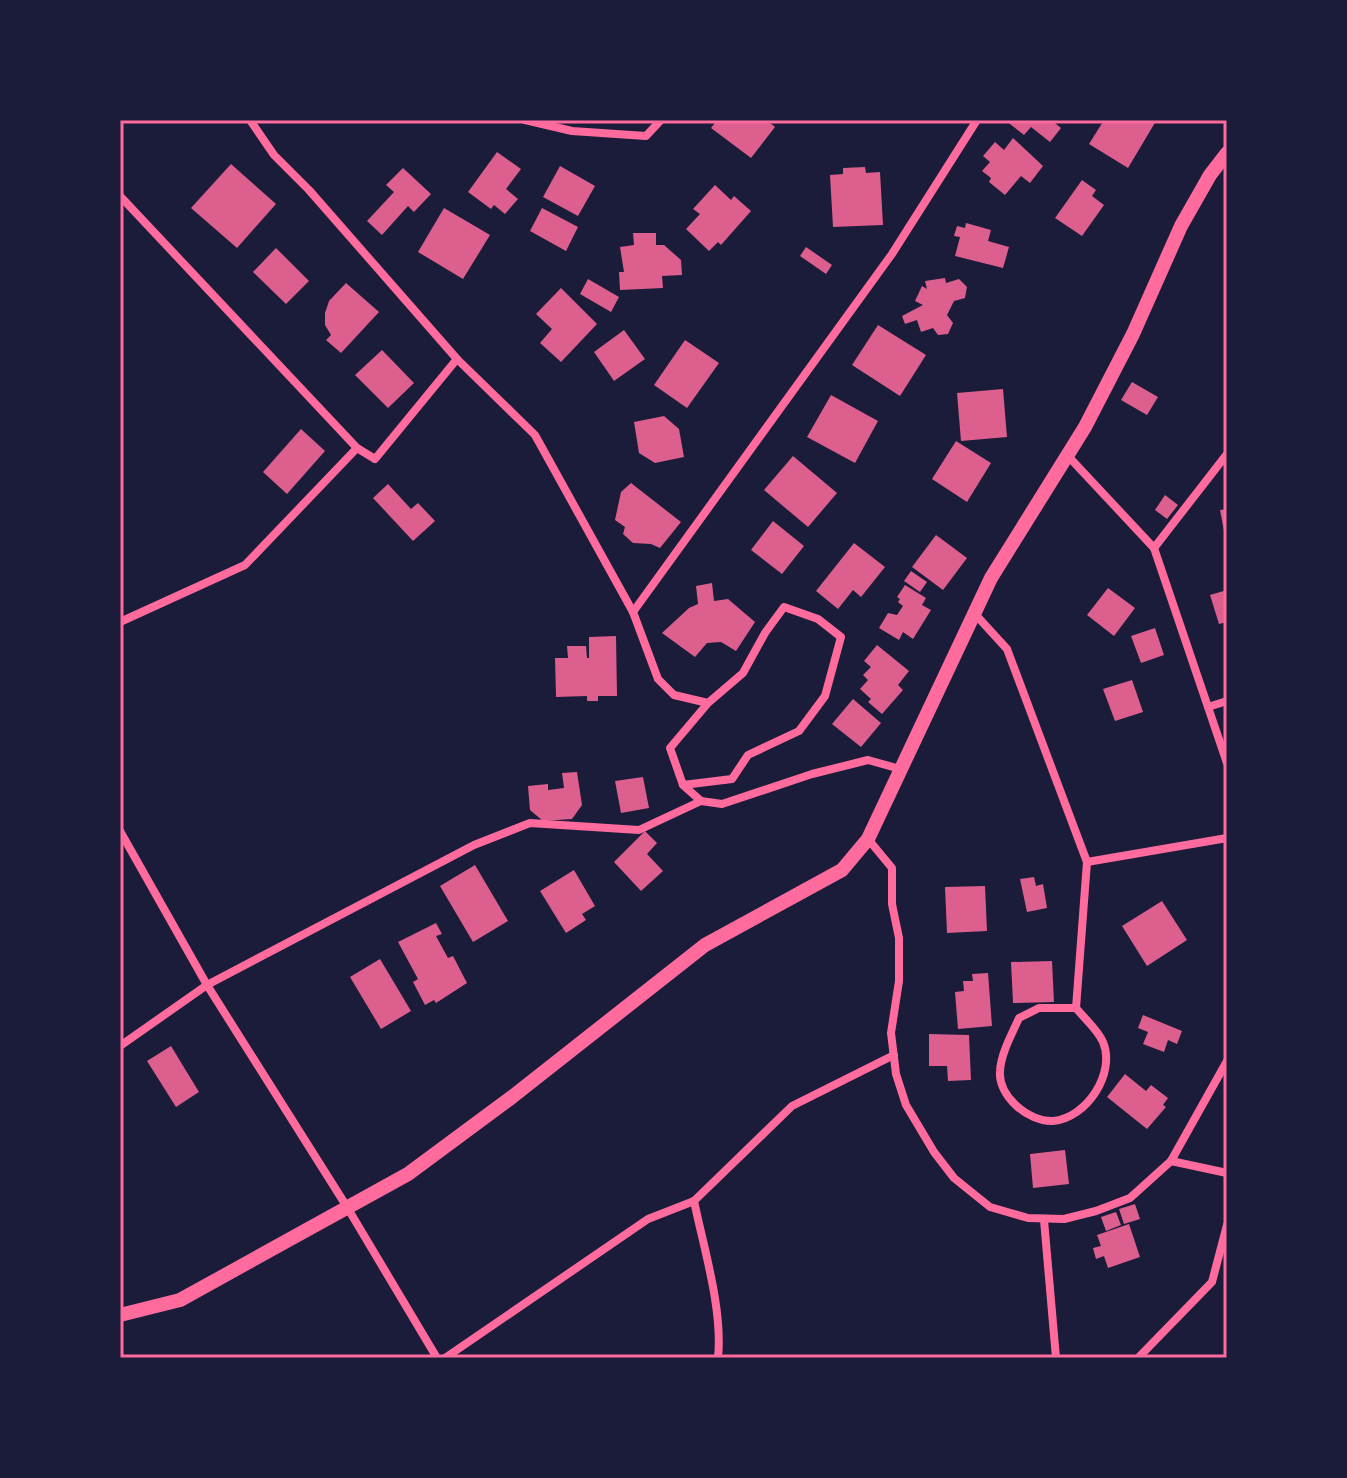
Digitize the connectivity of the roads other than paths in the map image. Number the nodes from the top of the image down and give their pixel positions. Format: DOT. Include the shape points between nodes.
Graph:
graph roads {
  1 [pos="250,120"];
  2 [pos="525,120"];
  3 [pos="661,120"];
  4 [pos="977,120"];
  5 [pos="1227,153"];
  6 [pos="120,196"];
  7 [pos="457,359"];
  8 [pos="357,448"];
  9 [pos="1227,454"];
  10 [pos="1068,456"];
  11 [pos="1154,548"];
  12 [pos="633,612"];
  13 [pos="975,614"];
  14 [pos="120,622"];
  15 [pos="1227,701"];
  16 [pos="708,703"];
  17 [pos="1208,707"];
  18 [pos="1227,763"];
  19 [pos="900,769"];
  20 [pos="683,785"];
  21 [pos="701,801"];
  22 [pos="120,831"];
  23 [pos="1227,838"];
  24 [pos="868,839"];
  25 [pos="1087,862"];
  26 [pos="207,985"];
  27 [pos="1076,1008"];
  28 [pos="120,1046"];
  29 [pos="894,1055"];
  30 [pos="1227,1061"];
  31 [pos="1171,1161"];
  32 [pos="1227,1173"];
  33 [pos="694,1201"];
  34 [pos="347,1207"];
  35 [pos="1044,1220"];
  36 [pos="1227,1225"];
  37 [pos="120,1315"];
  38 [pos="437,1358"];
  39 [pos="445,1358"];
  40 [pos="718,1358"];
  41 [pos="1056,1358"];
  42 [pos="1138,1358"];
  1 -- 7 [label="street" via="274,155"];
  2 -- 3 [label="street" via="572,131 646,136"];
  4 -- 12 [label="street" via="892,254"];
  5 -- 10 [label="street" via="1181,226 1133,334"];
  6 -- 8 [label="street"];
  7 -- 8 [label="street" via="375,459"];
  7 -- 12 [label="street" via="535,435"];
  8 -- 14 [label="street" via="245,565"];
  9 -- 11 [label="street"];
  10 -- 11 [label="street"];
  10 -- 13 [label="street" via="991,578"];
  11 -- 17 [label="street"];
  12 -- 16 [label="street" via="658,679 674,695"];
  13 -- 19 [label="street"];
  13 -- 25 [label="street" via="1007,649"];
  15 -- 17 [label="street"];
  16 -- 20 [label="street" via="670,748"];
  16 -- 20 [label="street" via="743,673 784,607 818,619 841,637 825,696 799,731 748,755 732,779"];
  17 -- 18 [label="street"];
  19 -- 21 [label="street" via="868,760 722,804"];
  19 -- 24 [label="street"];
  20 -- 21 [label="street"];
  21 -- 26 [label="street" via="639,830 530,823 474,845"];
  22 -- 26 [label="street"];
  23 -- 25 [label="street"];
  24 -- 29 [label="street" via="892,868 899,938"];
  24 -- 34 [label="street" via="842,870 705,945 408,1174"];
  25 -- 27 [label="street"];
  26 -- 28 [label="street"];
  26 -- 34 [label="street"];
  27 -- 27 [label="street" via="1039,1008 1019,1018 1000,1072 1007,1098 1025,1113 1052,1121 1096,1095 1107,1063 1103,1040"];
  29 -- 33 [label="street" via="792,1106"];
  29 -- 35 [label="street" via="906,1105 954,1178 990,1207"];
  30 -- 31 [label="street"];
  31 -- 32 [label="street"];
  31 -- 35 [label="street" via="1130,1198 1096,1211"];
  33 -- 39 [label="street" via="648,1219"];
  33 -- 40 [label="street" via="713,1292"];
  34 -- 37 [label="street" via="180,1300"];
  34 -- 38 [label="street"];
  35 -- 41 [label="street"];
  36 -- 42 [label="street" via="1212,1282"];
}
